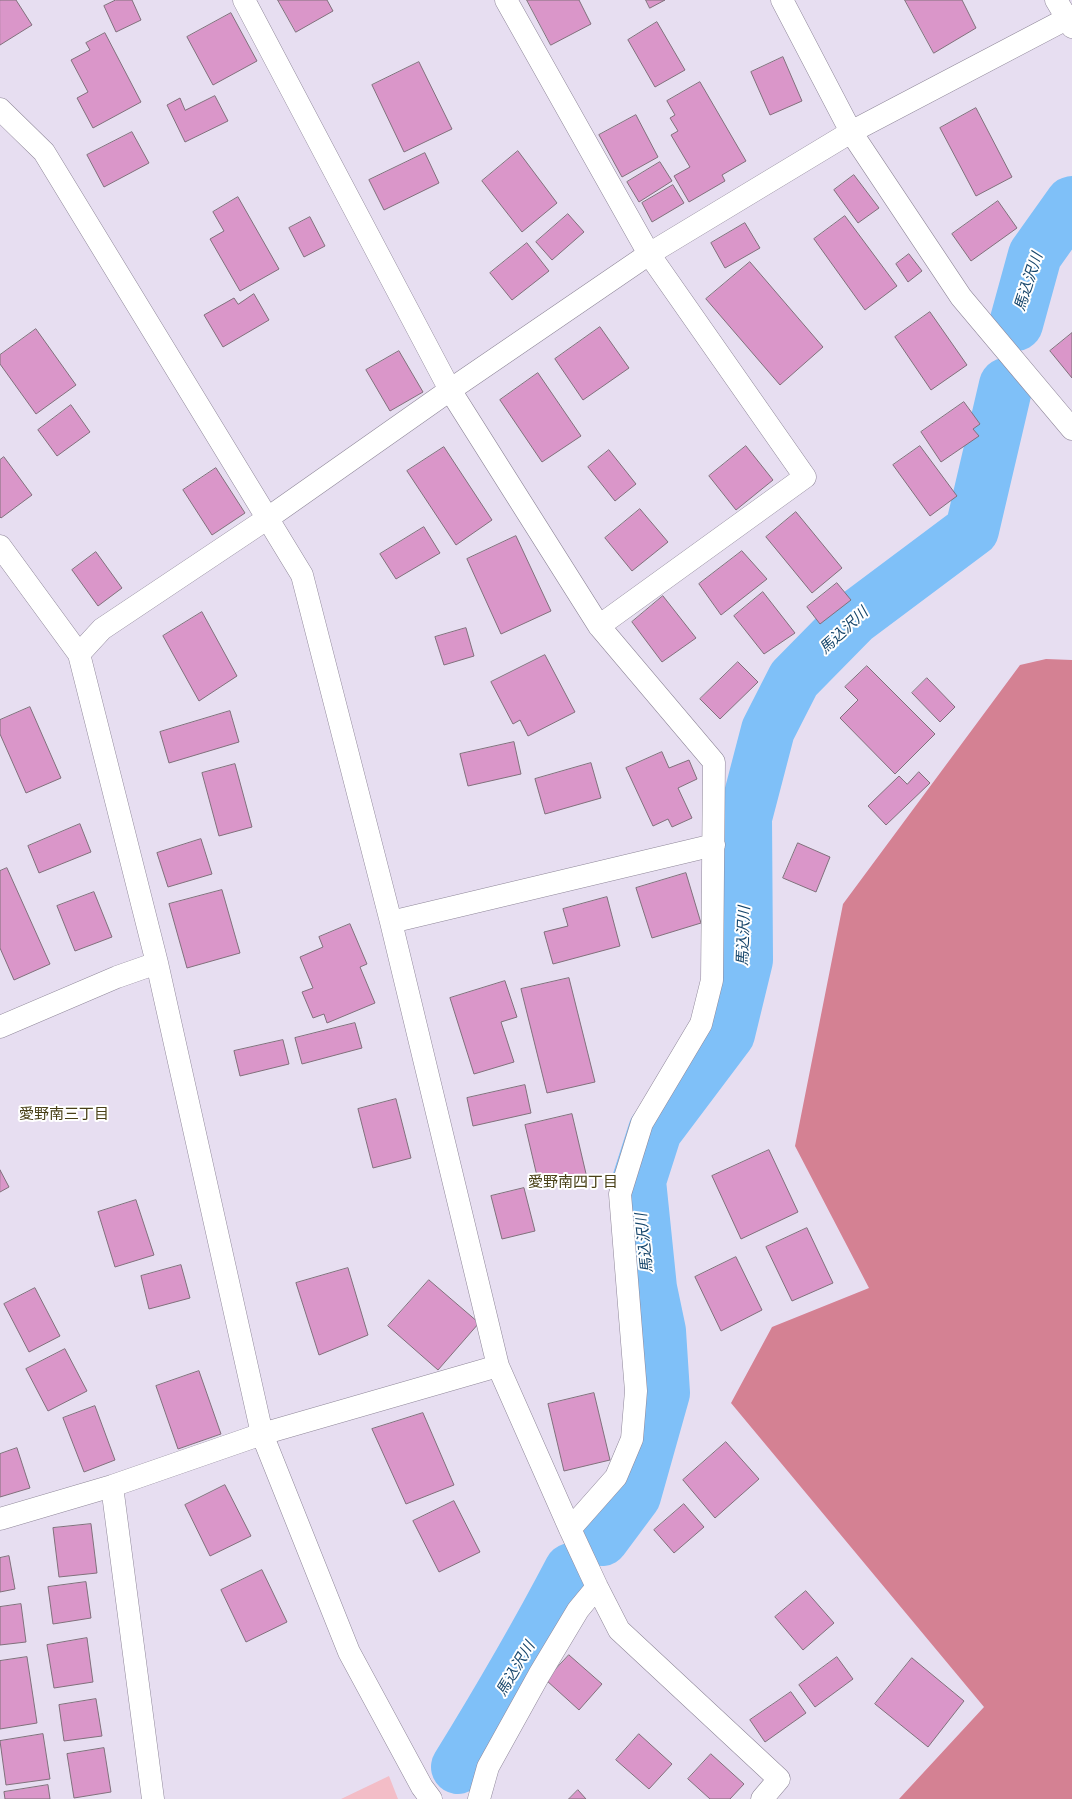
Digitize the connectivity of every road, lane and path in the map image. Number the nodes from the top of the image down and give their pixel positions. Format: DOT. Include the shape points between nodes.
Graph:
graph roads {
  1 [pos="244,0"];
  2 [pos="506,0"];
  3 [pos="782,0"];
  4 [pos="1056,0"];
  5 [pos="1070,21"];
  6 [pos="0,109"];
  7 [pos="851,132"];
  8 [pos="649,254"];
  9 [pos="450,390"];
  10 [pos="1072,429"];
  11 [pos="268,518"];
  12 [pos="0,546"];
  13 [pos="598,626"];
  14 [pos="80,654"];
  15 [pos="714,845"];
  16 [pos="391,922"];
  17 [pos="157,963"];
  18 [pos="0,1027"];
  19 [pos="498,1366"];
  20 [pos="262,1434"];
  21 [pos="112,1486"];
  22 [pos="0,1519"];
  23 [pos="570,1529"];
  24 [pos="596,1587"];
  25 [pos="426,1793"];
  26 [pos="153,1799"];
  27 [pos="479,1799"];
  28 [pos="762,1799"];
  1 -- 9 [label="street"];
  2 -- 8 [label="street"];
  3 -- 7 [label="street"];
  4 -- 5 [label="street"];
  5 -- 7 [label="street"];
  6 -- 11 [label="street" via="44,152"];
  7 -- 8 [label="street"];
  7 -- 10 [label="street" via="962,297"];
  8 -- 9 [label="street"];
  8 -- 13 [label="street" via="805,477"];
  9 -- 11 [label="street"];
  9 -- 13 [label="street"];
  11 -- 14 [label="street" via="102,629"];
  11 -- 16 [label="street" via="302,575"];
  12 -- 14 [label="street"];
  13 -- 15 [label="street" via="714,762"];
  14 -- 17 [label="street"];
  15 -- 16 [label="street"];
  15 -- 23 [label="street" via="712,980 701,1024 642,1123 620,1194 636,1391 632,1439 616,1477"];
  16 -- 19 [label="street"];
  17 -- 18 [label="street" via="117,977"];
  17 -- 20 [label="street"];
  19 -- 20 [label="street"];
  19 -- 23 [label="street"];
  20 -- 21 [label="street"];
  20 -- 25 [label="street" via="348,1652"];
  21 -- 22 [label="street"];
  21 -- 26 [label="street"];
  23 -- 24 [label="street"];
  24 -- 27 [label="street" via="578,1610 488,1767"];
  24 -- 28 [label="street" via="619,1630 778,1779"];
}
